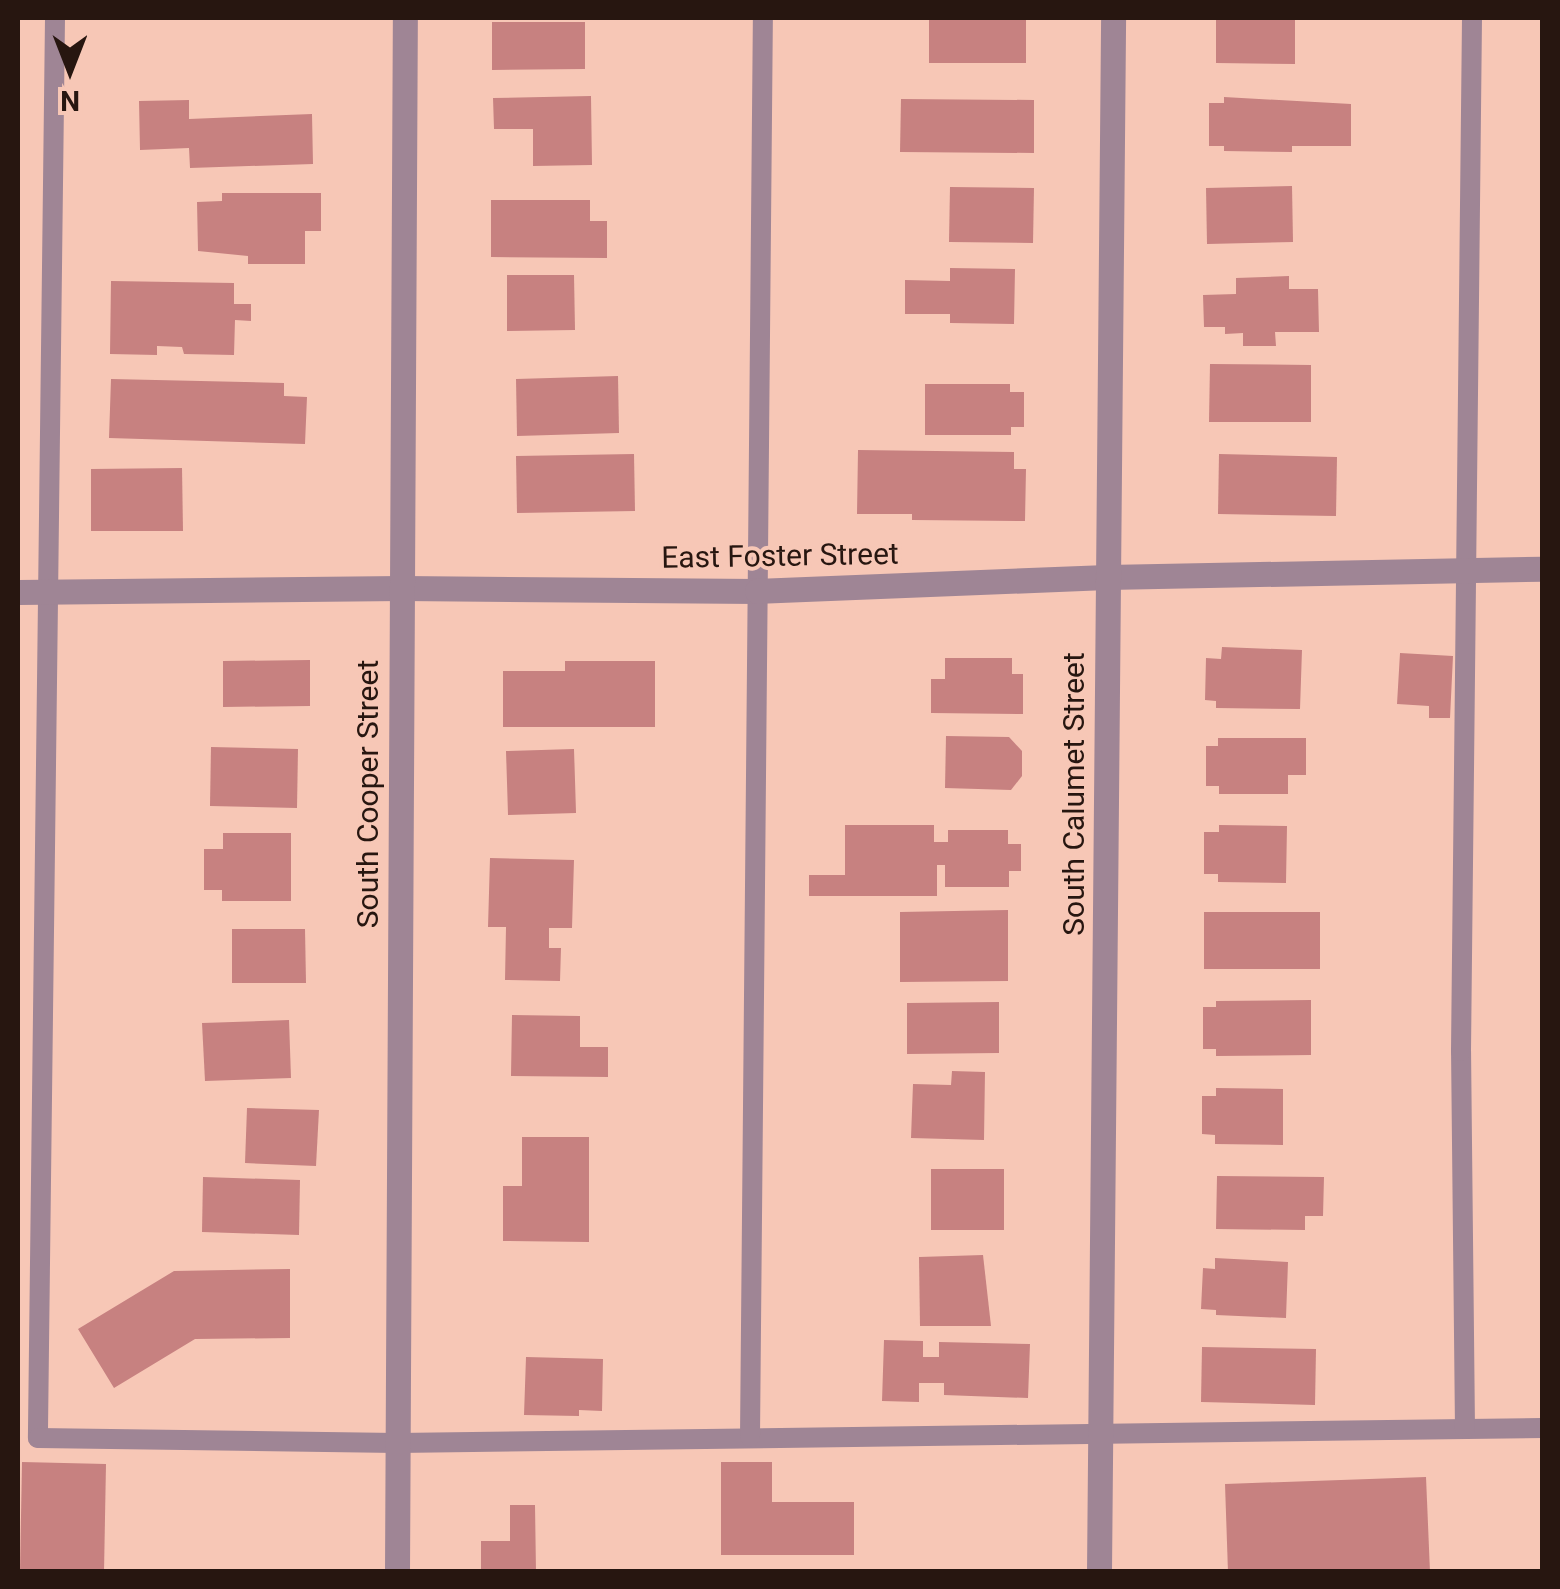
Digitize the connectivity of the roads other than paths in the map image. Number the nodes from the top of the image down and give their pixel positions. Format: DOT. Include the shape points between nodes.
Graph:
graph roads {
  1 [pos="55,18"];
  2 [pos="405,18"];
  3 [pos="763,18"];
  4 [pos="1113,18"];
  5 [pos="1472,18"];
  6 [pos="1542,568"];
  7 [pos="1469,570"];
  8 [pos="1107,577"];
  9 [pos="402,588"];
  10 [pos="50,591"];
  11 [pos="758,591"];
  12 [pos="18,592"];
  13 [pos="1542,1428"];
  14 [pos="1465,1429"];
  15 [pos="1103,1435"];
  16 [pos="750,1438"];
  17 [pos="397,1443"];
  18 [pos="397,1572"];
  19 [pos="1098,1572"];
  1 -- 10 [label="lane"];
  2 -- 9 [label="street, South Cooper Street"];
  3 -- 11 [label="lane"];
  4 -- 8 [label="street, South Calumet Street"];
  5 -- 7 [label="lane"];
  6 -- 7 [label="street, East Foster Street"];
  7 -- 8 [label="street, East Foster Street"];
  7 -- 14 [label="lane" via="1461,1052"];
  8 -- 11 [label="street, East Foster Street"];
  8 -- 15 [label="street, South Calumet Street"];
  9 -- 10 [label="street, East Foster Street"];
  9 -- 11 [label="street, East Foster Street"];
  9 -- 17 [label="street, South Cooper Street"];
  10 -- 12 [label="street, East Foster Street"];
  10 -- 17 [label="lane" via="38,1438"];
  11 -- 16 [label="lane"];
  13 -- 14 [label="lane"];
  14 -- 15 [label="lane"];
  15 -- 16 [label="lane"];
  15 -- 19 [label="street, South Calumet Street"];
  16 -- 17 [label="lane"];
  17 -- 18 [label="street, South Cooper Street"];
}
